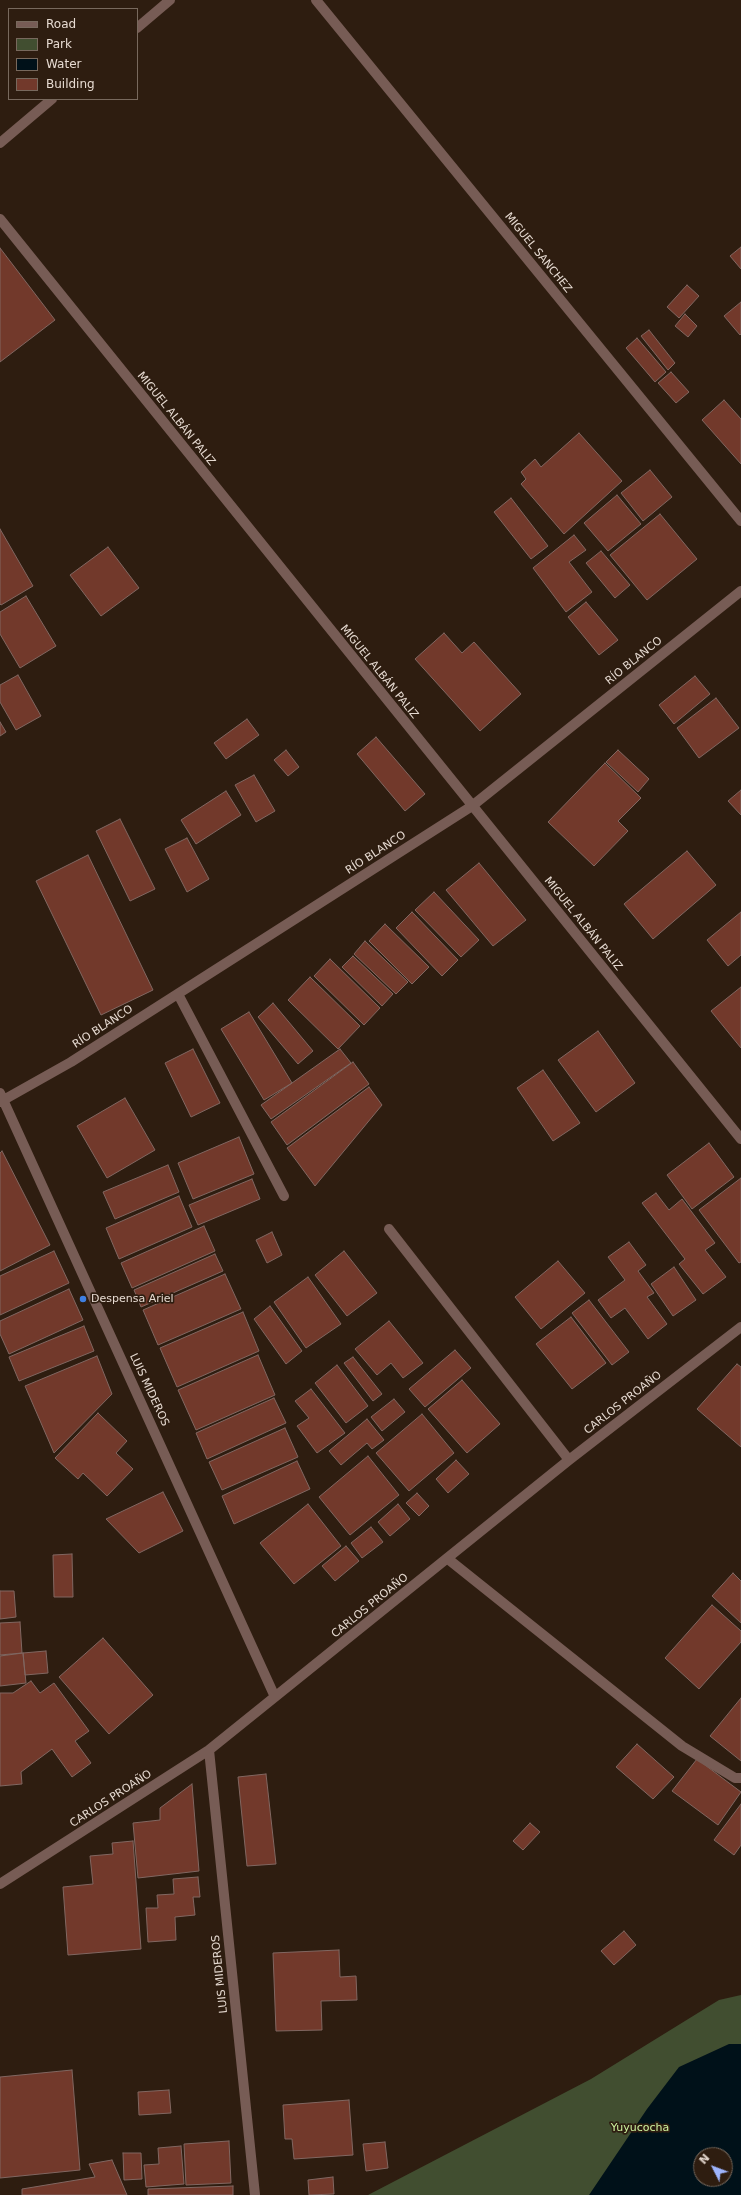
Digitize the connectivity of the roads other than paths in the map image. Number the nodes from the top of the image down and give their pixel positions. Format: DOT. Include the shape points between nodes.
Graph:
graph roads {
  1 [pos="170,0"];
  2 [pos="316,0"];
  3 [pos="138,27"];
  4 [pos="51,100"];
  5 [pos="0,143"];
  6 [pos="0,218"];
  7 [pos="741,521"];
  8 [pos="741,591"];
  9 [pos="472,806"];
  10 [pos="178,994"];
  11 [pos="1,1098"];
  12 [pos="741,1139"];
  13 [pos="284,1196"];
  14 [pos="389,1229"];
  15 [pos="741,1327"];
  16 [pos="569,1460"];
  17 [pos="448,1559"];
  18 [pos="276,1697"];
  19 [pos="209,1750"];
  20 [pos="741,1778"];
  21 [pos="0,1884"];
  22 [pos="255,2195"];
  1 -- 3 [label="street"];
  2 -- 7 [label="street, MIGUEL SANCHEZ"];
  4 -- 5 [label="street"];
  6 -- 9 [label="street, MIGUEL ALBÁN PALIZ"];
  8 -- 9 [label="street, RÍO BLANCO"];
  9 -- 10 [label="street, RÍO BLANCO"];
  9 -- 12 [label="street, MIGUEL ALBÁN PALIZ"];
  10 -- 11 [label="street, RÍO BLANCO" via="71,1062"];
  10 -- 13 [label="street"];
  11 -- 18 [label="street, LUIS MIDEROS"];
  14 -- 16 [label="street"];
  15 -- 16 [label="street, CARLOS PROAÑO"];
  16 -- 17 [label="street, CARLOS PROAÑO"];
  17 -- 18 [label="street, CARLOS PROAÑO"];
  17 -- 20 [label="street" via="682,1746 735,1778"];
  18 -- 19 [label="street, CARLOS PROAÑO"];
  19 -- 21 [label="street, CARLOS PROAÑO"];
  19 -- 22 [label="street, LUIS MIDEROS"];
}
